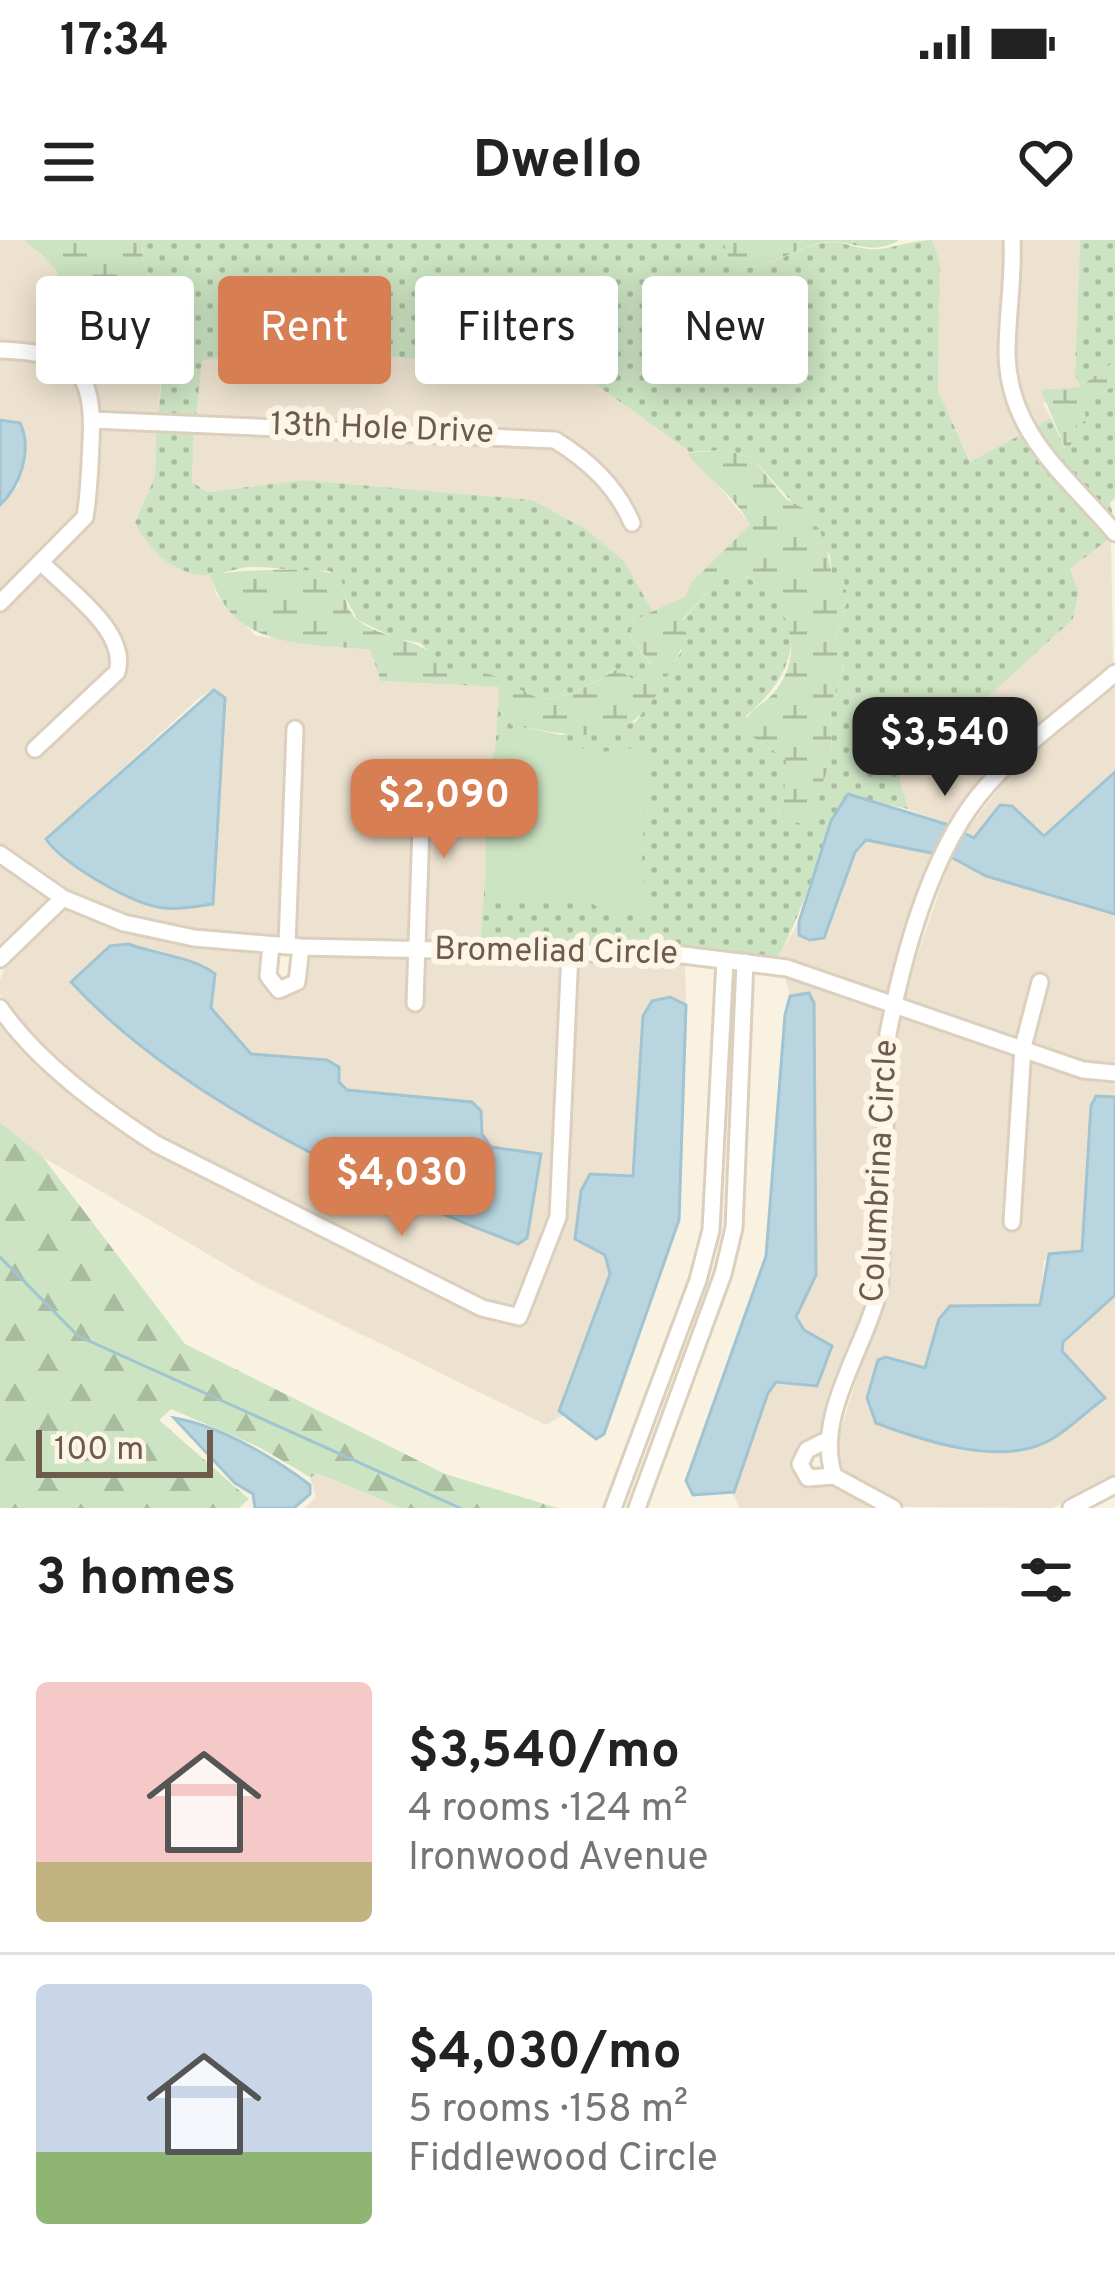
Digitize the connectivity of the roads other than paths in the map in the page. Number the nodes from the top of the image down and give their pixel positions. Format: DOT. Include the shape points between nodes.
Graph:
graph roads {
  1 [pos="1012,240"];
  2 [pos="0,350"];
  3 [pos="92,420"];
  4 [pos="632,523"];
  5 [pos="1115,532"];
  6 [pos="43,564"];
  7 [pos="0,603"];
  8 [pos="1115,673"];
  9 [pos="295,729"];
  10 [pos="35,748"];
  11 [pos="422,769"];
  12 [pos="0,854"];
  13 [pos="63,898"];
  14 [pos="286,946"];
  15 [pos="415,950"];
  16 [pos="570,952"];
  17 [pos="1,957"];
  18 [pos="724,960"];
  19 [pos="745,962"];
  20 [pos="1040,982"];
  21 [pos="416,1004"];
  22 [pos="893,1004"];
  23 [pos="0,1008"];
  24 [pos="1023,1047"];
  25 [pos="1115,1072"];
  26 [pos="1012,1222"];
  27 [pos="825,1442"];
  28 [pos="833,1476"];
  29 [pos="1115,1486"];
  30 [pos="613,1508"];
  31 [pos="638,1508"];
  32 [pos="892,1508"];
  33 [pos="1071,1508"];
  1 -- 5 [label="street" via="1007,351 1014,401 1043,455"];
  2 -- 3 [label="street" via="60,357 78,370 89,386"];
  3 -- 4 [label="street, 13th Hole Drive" via="555,440 620,496"];
  3 -- 6 [label="street" via="85,517"];
  6 -- 7 [label="street"];
  6 -- 10 [label="street" via="117,641 121,658 117,673"];
  8 -- 22 [label="street, Columbrina Circle" via="968,809 934,873"];
  9 -- 14 [label="street"];
  11 -- 15 [label="street"];
  12 -- 13 [label="street, Bromeliad Circle"];
  13 -- 14 [label="street, Bromeliad Circle" via="124,923"];
  13 -- 17 [label="street"];
  14 -- 15 [label="street, Bromeliad Circle"];
  15 -- 16 [label="street, Bromeliad Circle"];
  15 -- 21 [label="street"];
  16 -- 18 [label="street, Bromeliad Circle"];
  16 -- 23 [label="street" via="558,1217 519,1317 482,1308 157,1144 66,1075"];
  18 -- 19 [label="street, Bromeliad Circle"];
  18 -- 30 [label="street" via="711,1230"];
  19 -- 22 [label="street, Bromeliad Circle" via="816,975"];
  19 -- 31 [label="street" via="734,1228"];
  20 -- 24 [label="street"];
  22 -- 24 [label="street, Bromeliad Circle"];
  22 -- 27 [label="street, Columbrina Circle" via="880,1284"];
  24 -- 25 [label="street, Bromeliad Circle" via="1083,1070"];
  24 -- 26 [label="street"];
  27 -- 28 [label="street"];
  27 -- 28 [label="street, Columbrina Circle" via="800,1464 808,1478"];
  28 -- 32 [label="street"];
  29 -- 33 [label="street"];
}
